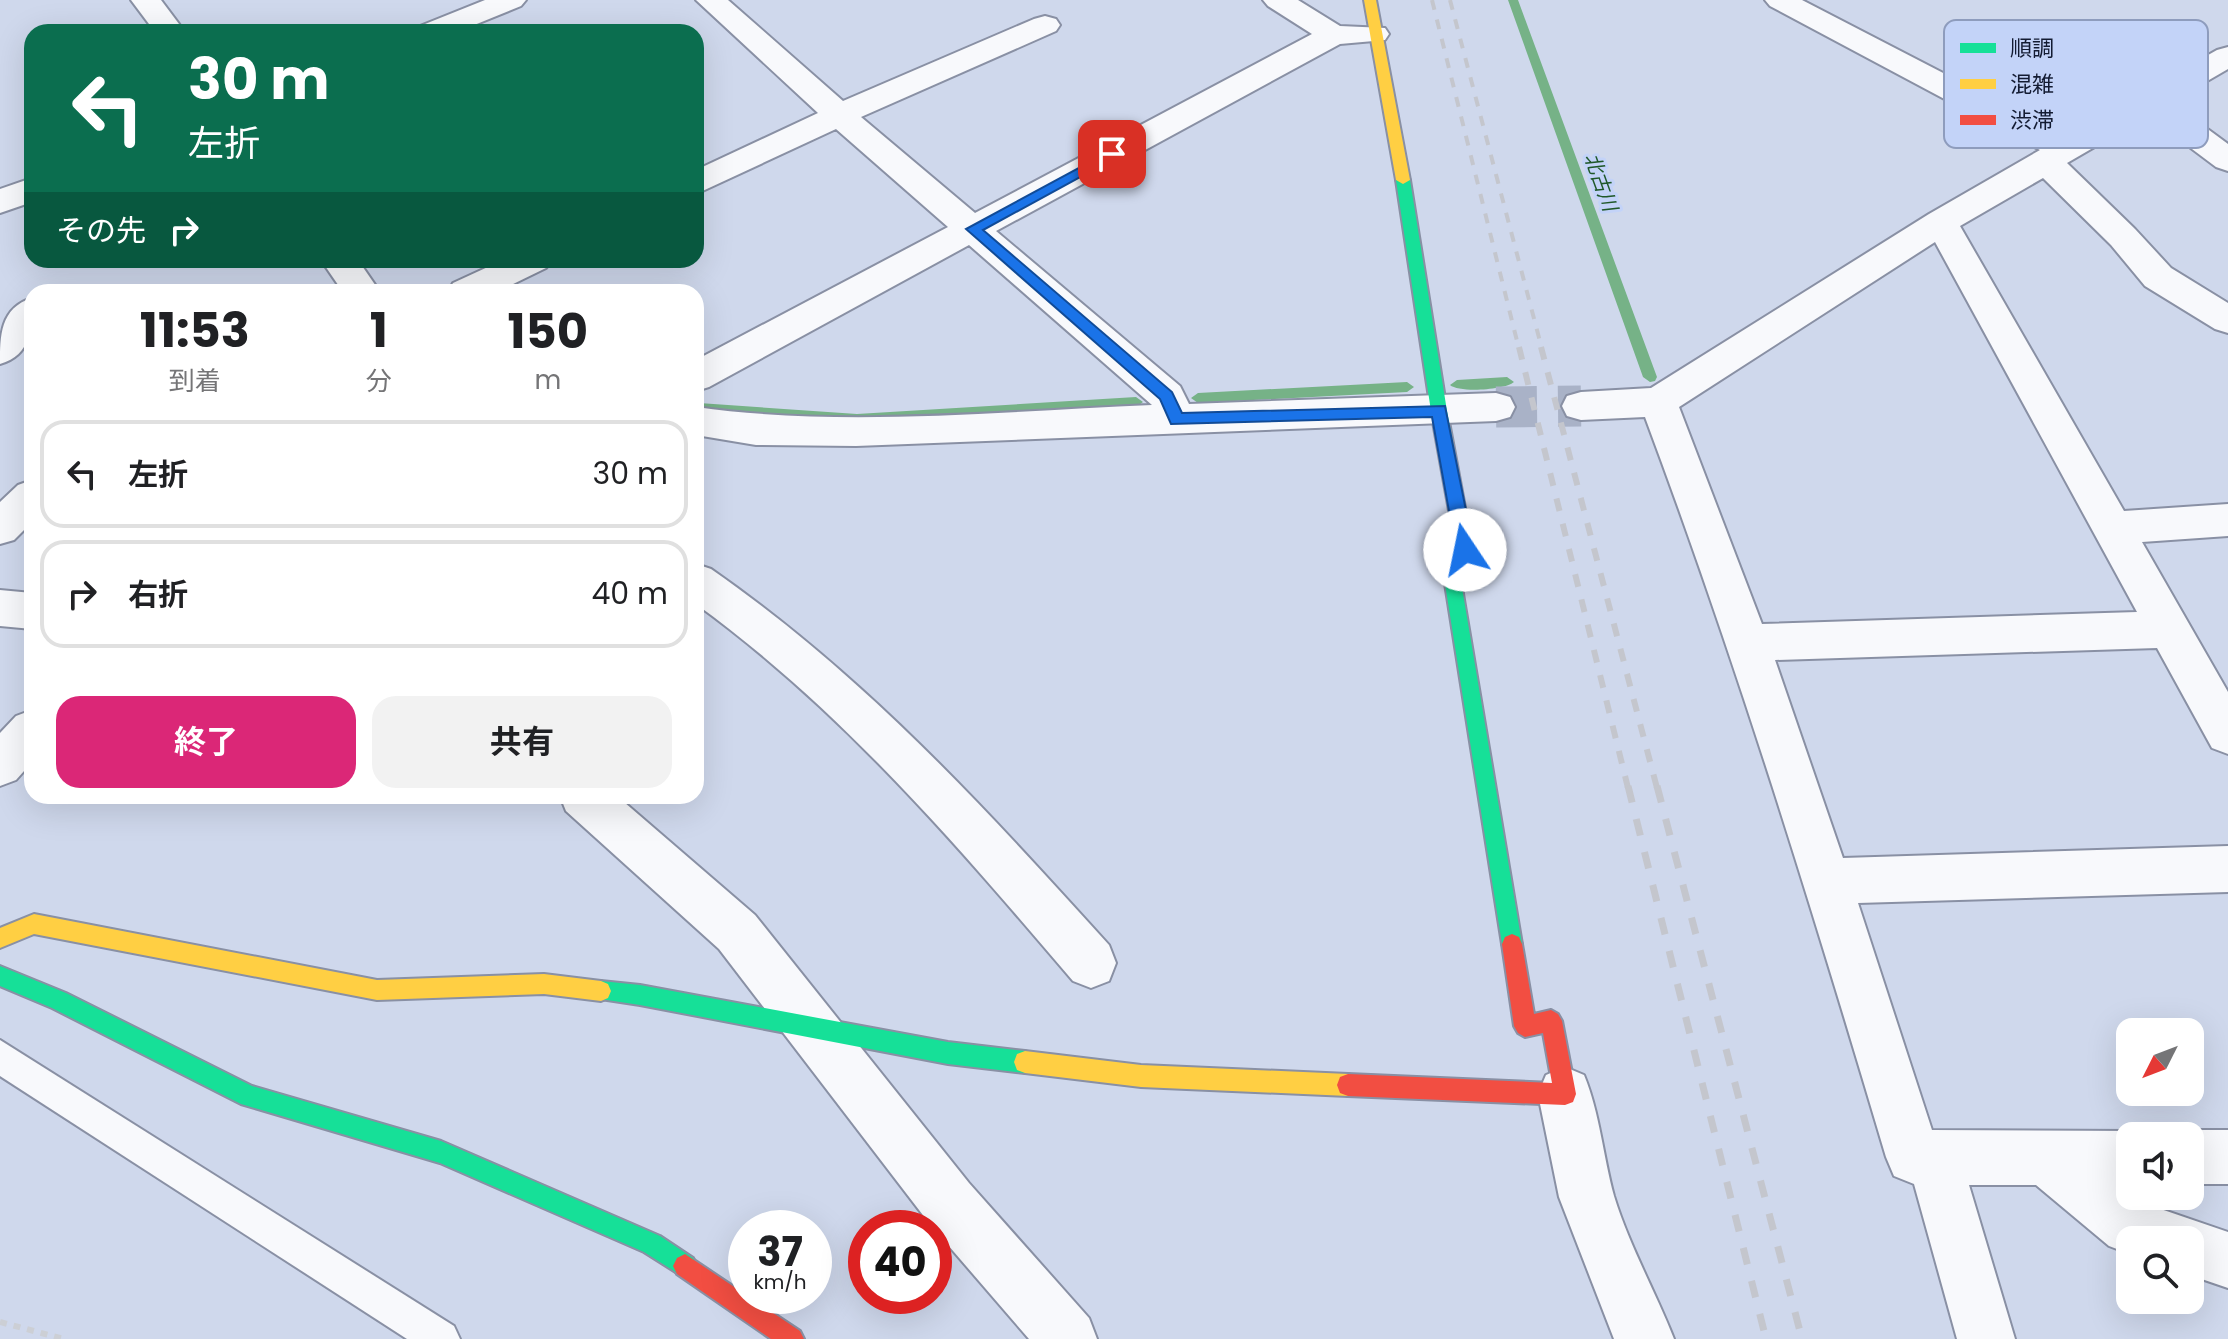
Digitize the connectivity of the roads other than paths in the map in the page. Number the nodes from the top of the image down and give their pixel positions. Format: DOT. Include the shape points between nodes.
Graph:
graph roads {
  1 [pos="146,0"];
  2 [pos="511,0"];
  3 [pos="711,0"];
  4 [pos="1278,0"];
  5 [pos="1370,0"];
  6 [pos="1780,0"];
  7 [pos="164,24"];
  8 [pos="451,24"];
  9 [pos="1045,25"];
  10 [pos="1374,34"];
  11 [pos="1334,35"];
  12 [pos="2228,56"];
  13 [pos="2208,68"];
  14 [pos="1944,93"];
  15 [pos="839,115"];
  16 [pos="2208,145"];
  17 [pos="2041,148"];
  18 [pos="2072,148"];
  19 [pos="2057,157"];
  20 [pos="2228,160"];
  21 [pos="704,179"];
  22 [pos="24,192"];
  23 [pos="0,202"];
  24 [pos="1941,222"];
  25 [pos="974,229"];
  26 [pos="517,268"];
  27 [pos="483,284"];
  28 [pos="0,309"];
  29 [pos="24,310"];
  30 [pos="2228,320"];
  31 [pos="24,321"];
  32 [pos="0,351"];
  33 [pos="704,373"];
  34 [pos="1658,402"];
  35 [pos="1581,406"];
  36 [pos="1496,407"];
  37 [pos="1439,411"];
  38 [pos="1176,419"];
  39 [pos="704,422"];
  40 [pos="856,431"];
  41 [pos="704,444"];
  42 [pos="24,504"];
  43 [pos="2228,520"];
  44 [pos="0,528"];
  45 [pos="2112,528"];
  46 [pos="704,586"];
  47 [pos="0,608"];
  48 [pos="24,610"];
  49 [pos="2169,629"];
  50 [pos="1748,643"];
  51 [pos="2228,734"];
  52 [pos="24,739"];
  53 [pos="0,765"];
  54 [pos="592,804"];
  55 [pos="2228,869"];
  56 [pos="1829,881"];
  57 [pos="0,938"];
  58 [pos="1091,963"];
  59 [pos="0,976"];
  60 [pos="813,1027"];
  61 [pos="0,1057"];
  62 [pos="1565,1094"];
  63 [pos="2204,1157"];
  64 [pos="2228,1157"];
  65 [pos="1934,1158"];
  66 [pos="2046,1158"];
  67 [pos="2116,1158"];
  68 [pos="2129,1226"];
  69 [pos="2204,1252"];
  70 [pos="2228,1260"];
  71 [pos="441,1339"];
  72 [pos="792,1339"];
  73 [pos="1068,1339"];
  74 [pos="1645,1339"];
  75 [pos="1986,1339"];
  1 -- 7 [label="street"];
  2 -- 8 [label="street"];
  3 -- 15 [label="street"];
  4 -- 11 [label="street"];
  5 -- 10 [label="street"];
  6 -- 14 [label="street"];
  9 -- 15 [label="street"];
  10 -- 11 [label="street"];
  10 -- 37 [label="street"];
  11 -- 25 [label="street"];
  12 -- 13 [label="street"];
  15 -- 21 [label="street"];
  15 -- 25 [label="street"];
  16 -- 20 [label="street"];
  17 -- 19 [label="street"];
  18 -- 19 [label="street"];
  19 -- 24 [label="street"];
  19 -- 30 [label="street" via="2158,277"];
  22 -- 23 [label="street"];
  24 -- 34 [label="street"];
  24 -- 45 [label="street"];
  25 -- 33 [label="street"];
  25 -- 38 [label="street" via="1167,396"];
  26 -- 27 [label="street"];
  28 -- 29 [label="street"];
  31 -- 32 [label="street"];
  34 -- 35 [label="street"];
  34 -- 50 [label="street"];
  36 -- 37 [label="street"];
  37 -- 38 [label="street"];
  37 -- 62 [label="street" via="1465,550 1448,552 1525,1026 1551,1021"];
  38 -- 40 [label="street"];
  39 -- 40 [label="street" via="756,430"];
  40 -- 41 [label="street"];
  42 -- 44 [label="street"];
  43 -- 45 [label="street"];
  45 -- 49 [label="street"];
  46 -- 58 [label="street" via="831,684 981,838"];
  47 -- 48 [label="street"];
  49 -- 50 [label="street"];
  49 -- 51 [label="street"];
  50 -- 56 [label="street"];
  52 -- 53 [label="street"];
  54 -- 60 [label="street" via="737,932"];
  55 -- 56 [label="street"];
  56 -- 65 [label="street" via="1913,1157"];
  57 -- 60 [label="street" via="34,924 377,990 544,984 640,995"];
  59 -- 72 [label="street" via="249,1096 441,1152 652,1244"];
  60 -- 62 [label="street" via="948,1053 1141,1076"];
  60 -- 73 [label="street" via="949,1203"];
  61 -- 71 [label="lane"];
  62 -- 74 [label="street" via="1587,1197"];
  63 -- 64 [label="street"];
  65 -- 66 [label="street"];
  65 -- 75 [label="street"];
  66 -- 67 [label="street"];
  66 -- 68 [label="street"];
  69 -- 70 [label="street"];
}
